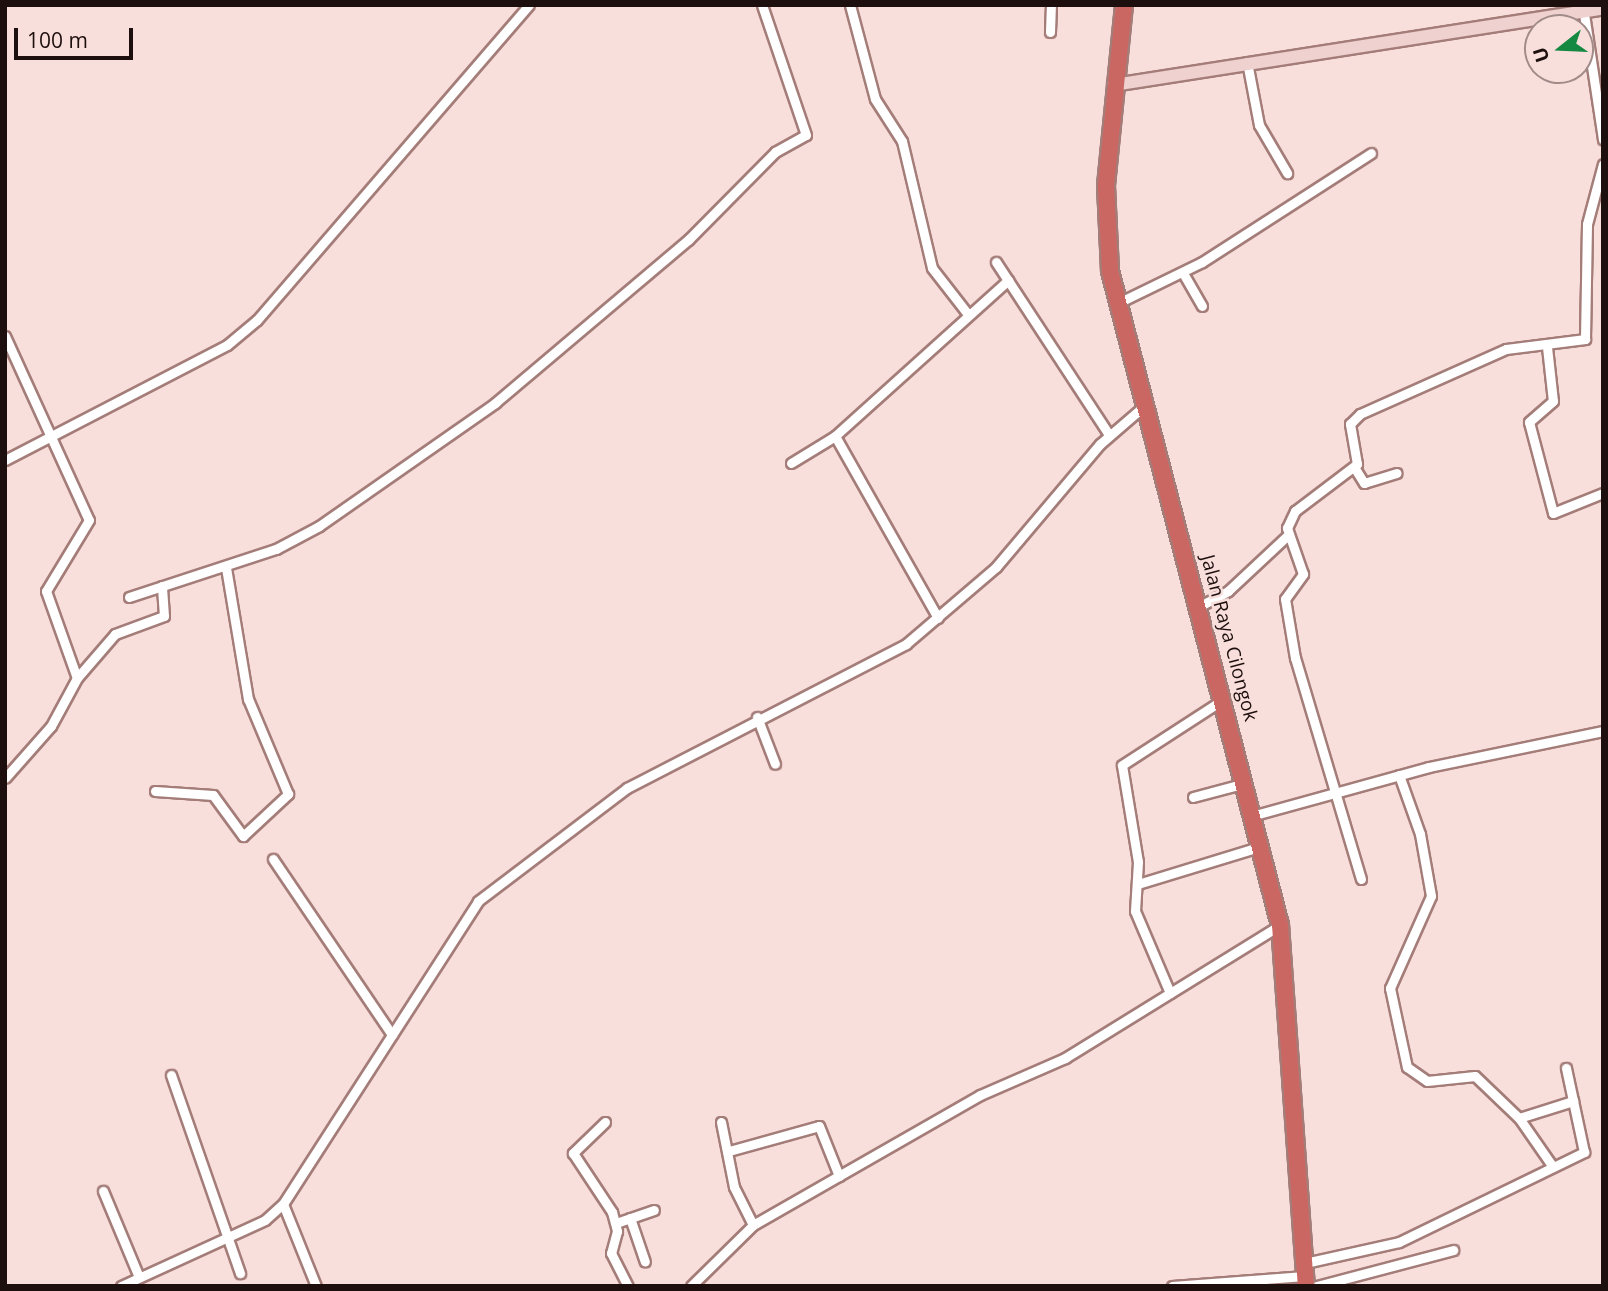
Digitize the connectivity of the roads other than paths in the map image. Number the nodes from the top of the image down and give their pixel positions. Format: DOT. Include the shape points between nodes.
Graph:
graph roads {
  1 [pos="529,5"];
  2 [pos="762,5"];
  3 [pos="850,5"];
  4 [pos="1051,5"];
  5 [pos="1124,5"];
  6 [pos="1583,8"];
  7 [pos="1603,8"];
  8 [pos="1051,32"];
  9 [pos="1247,62"];
  10 [pos="1114,85"];
  11 [pos="1603,141"];
  12 [pos="1371,153"];
  13 [pos="1603,164"];
  14 [pos="1287,173"];
  15 [pos="996,262"];
  16 [pos="1184,274"];
  17 [pos="1007,280"];
  18 [pos="1118,303"];
  19 [pos="1202,306"];
  20 [pos="967,313"];
  21 [pos="5,335"];
  22 [pos="1547,347"];
  23 [pos="1144,406"];
  24 [pos="1109,435"];
  25 [pos="54,436"];
  26 [pos="835,436"];
  27 [pos="5,460"];
  28 [pos="791,463"];
  29 [pos="1354,467"];
  30 [pos="1396,473"];
  31 [pos="1603,493"];
  32 [pos="1288,535"];
  33 [pos="226,567"];
  34 [pos="162,586"];
  35 [pos="129,597"];
  36 [pos="1200,606"];
  37 [pos="938,618"];
  38 [pos="77,677"];
  39 [pos="1224,699"];
  40 [pos="757,717"];
  41 [pos="1603,731"];
  42 [pos="775,764"];
  43 [pos="1398,775"];
  44 [pos="5,778"];
  45 [pos="1246,783"];
  46 [pos="155,791"];
  47 [pos="1333,792"];
  48 [pos="1193,797"];
  49 [pos="1255,815"];
  50 [pos="1262,846"];
  51 [pos="273,859"];
  52 [pos="1362,879"];
  53 [pos="1138,884"];
  54 [pos="1280,925"];
  55 [pos="1170,993"];
  56 [pos="392,1034"];
  57 [pos="1566,1068"];
  58 [pos="171,1076"];
  59 [pos="1573,1101"];
  60 [pos="1519,1118"];
  61 [pos="605,1122"];
  62 [pos="721,1122"];
  63 [pos="729,1151"];
  64 [pos="1551,1164"];
  65 [pos="839,1176"];
  66 [pos="103,1191"];
  67 [pos="283,1204"];
  68 [pos="654,1210"];
  69 [pos="630,1218"];
  70 [pos="616,1223"];
  71 [pos="753,1225"];
  72 [pos="227,1236"];
  73 [pos="1453,1251"];
  74 [pos="645,1262"];
  75 [pos="240,1273"];
  76 [pos="139,1277"];
  77 [pos="1308,1278"];
  78 [pos="121,1286"];
  79 [pos="316,1286"];
  80 [pos="628,1286"];
  81 [pos="691,1286"];
  82 [pos="1172,1286"];
  1 -- 25 [label="street" via="257,320 227,345"];
  2 -- 33 [label="street" via="806,135 775,152 688,240 495,403 299,539"];
  3 -- 20 [label="street" via="875,99 902,141 932,268"];
  4 -- 8 [label="street"];
  5 -- 10 [label="highway, Jalan Raya Cilongok"];
  6 -- 7 [label="street"];
  6 -- 9 [label="street"];
  6 -- 11 [label="street"];
  9 -- 10 [label="street"];
  9 -- 14 [label="street" via="1259,125"];
  10 -- 18 [label="highway, Jalan Raya Cilongok" via="1106,215"];
  12 -- 16 [label="street"];
  13 -- 22 [label="street" via="1587,224 1585,339"];
  15 -- 17 [label="street"];
  16 -- 18 [label="street"];
  16 -- 19 [label="street"];
  17 -- 20 [label="street"];
  17 -- 24 [label="street"];
  18 -- 23 [label="highway, Jalan Raya Cilongok"];
  20 -- 26 [label="street"];
  21 -- 25 [label="street"];
  22 -- 29 [label="street" via="1506,349 1360,414 1350,424"];
  22 -- 31 [label="street" via="1553,401 1530,422 1553,513"];
  23 -- 24 [label="street"];
  23 -- 36 [label="highway, Jalan Raya Cilongok"];
  24 -- 37 [label="street" via="996,567"];
  25 -- 27 [label="street"];
  25 -- 38 [label="street" via="89,520 46,591"];
  26 -- 28 [label="street"];
  26 -- 37 [label="street"];
  29 -- 30 [label="street" via="1364,483"];
  29 -- 32 [label="street" via="1295,511"];
  32 -- 36 [label="street" via="1228,591"];
  32 -- 47 [label="street" via="1303,574 1285,595 1293,645"];
  33 -- 34 [label="street"];
  33 -- 46 [label="street" via="248,699 288,794 243,836 213,795"];
  34 -- 35 [label="street"];
  34 -- 38 [label="street" via="164,616 115,634"];
  36 -- 39 [label="highway, Jalan Raya Cilongok"];
  37 -- 40 [label="street" via="906,644"];
  38 -- 44 [label="street" via="51,726"];
  39 -- 45 [label="highway, Jalan Raya Cilongok"];
  39 -- 53 [label="street" via="1122,765"];
  40 -- 42 [label="street"];
  40 -- 56 [label="street" via="626,788 478,901"];
  41 -- 43 [label="street"];
  43 -- 47 [label="street"];
  43 -- 60 [label="street" via="1420,835 1431,896 1390,988 1399,1045 1421,1080 1470,1074"];
  45 -- 48 [label="street"];
  45 -- 49 [label="highway, Jalan Raya Cilongok"];
  47 -- 49 [label="street"];
  47 -- 52 [label="street"];
  49 -- 50 [label="highway, Jalan Raya Cilongok"];
  50 -- 53 [label="street"];
  50 -- 54 [label="highway, Jalan Raya Cilongok"];
  51 -- 56 [label="street"];
  53 -- 55 [label="street" via="1135,911"];
  54 -- 55 [label="street"];
  54 -- 77 [label="highway, Jalan Raya Cilongok"];
  55 -- 65 [label="street" via="1065,1058 980,1095"];
  56 -- 67 [label="street"];
  57 -- 59 [label="street"];
  58 -- 72 [label="street" via="213,1181"];
  59 -- 60 [label="street"];
  59 -- 64 [label="street" via="1586,1149"];
  60 -- 64 [label="street"];
  61 -- 70 [label="street" via="573,1153"];
  62 -- 63 [label="street"];
  63 -- 65 [label="street" via="819,1126"];
  63 -- 71 [label="street" via="734,1187"];
  64 -- 77 [label="street" via="1399,1242"];
  65 -- 71 [label="street"];
  66 -- 76 [label="street"];
  67 -- 72 [label="street" via="265,1220"];
  67 -- 79 [label="street"];
  68 -- 69 [label="street"];
  69 -- 70 [label="street"];
  69 -- 74 [label="street"];
  70 -- 80 [label="street" via="611,1253"];
  71 -- 81 [label="street"];
  72 -- 75 [label="street"];
  72 -- 76 [label="street"];
  73 -- 77 [label="street"];
  76 -- 78 [label="street"];
  77 -- 82 [label="street"];
}
